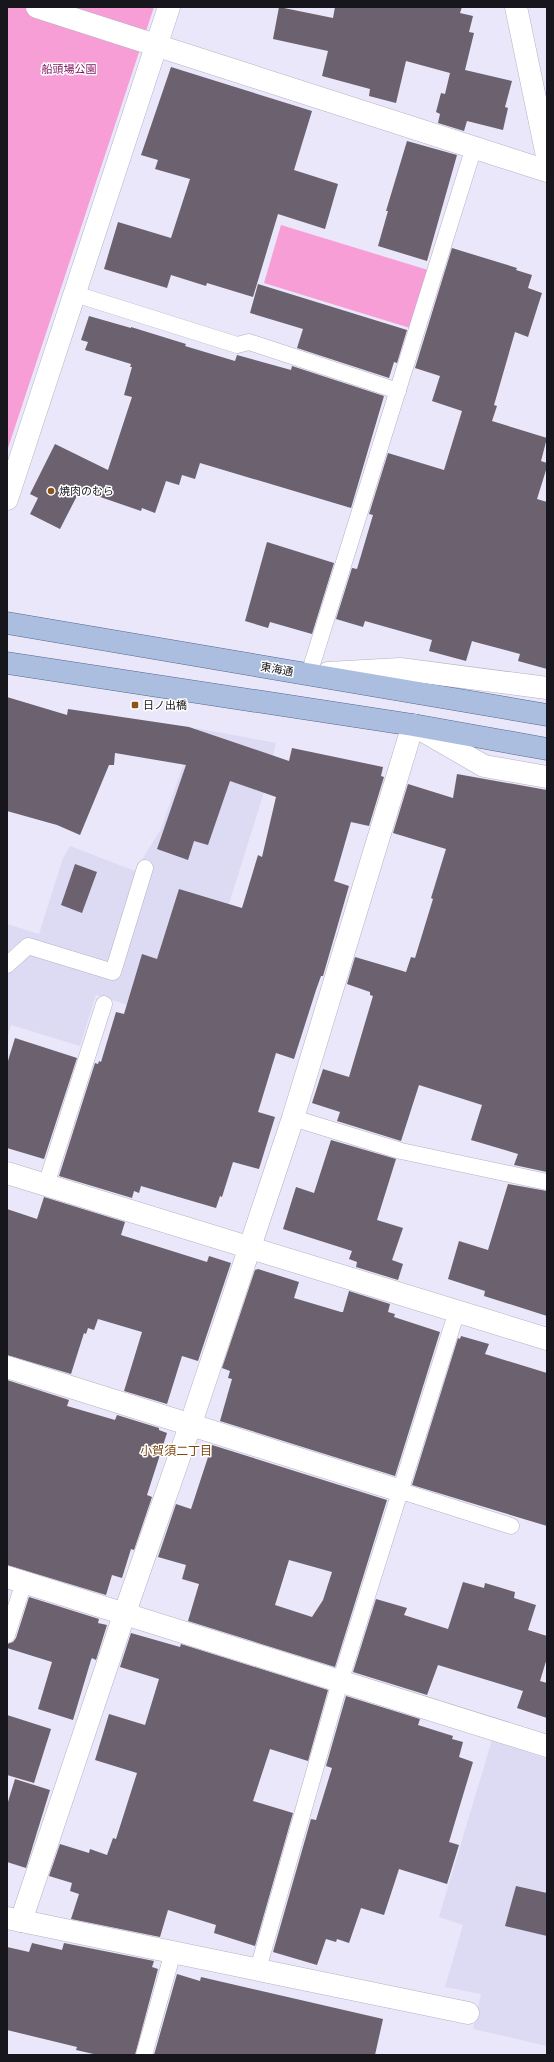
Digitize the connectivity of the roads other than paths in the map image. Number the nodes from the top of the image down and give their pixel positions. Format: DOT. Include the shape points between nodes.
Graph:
graph roads {
  1 [pos="37,7"];
  2 [pos="169,7"];
  3 [pos="516,7"];
  4 [pos="157,44"];
  5 [pos="474,147"];
  6 [pos="547,156"];
  7 [pos="547,171"];
  8 [pos="75,294"];
  9 [pos="398,390"];
  10 [pos="7,499"];
  11 [pos="7,623"];
  12 [pos="7,663"];
  13 [pos="309,674"];
  14 [pos="547,688"];
  15 [pos="547,715"];
  16 [pos="413,725"];
  17 [pos="547,749"];
  18 [pos="547,777"];
  19 [pos="145,868"];
  20 [pos="7,965"];
  21 [pos="104,1004"];
  22 [pos="293,1118"];
  23 [pos="7,1174"];
  24 [pos="547,1182"];
  25 [pos="46,1185"];
  26 [pos="250,1248"];
  27 [pos="457,1311"];
  28 [pos="547,1339"];
  29 [pos="7,1367"];
  30 [pos="190,1426"];
  31 [pos="401,1491"];
  32 [pos="511,1526"];
  33 [pos="15,1580"];
  34 [pos="124,1615"];
  35 [pos="7,1635"];
  36 [pos="340,1682"];
  37 [pos="547,1746"];
  38 [pos="14,1920"];
  39 [pos="173,1952"];
  40 [pos="258,1969"];
  41 [pos="468,2013"];
  42 [pos="144,2055"];
  1 -- 4 [label="street"];
  2 -- 4 [label="street"];
  3 -- 6 [label="street"];
  4 -- 5 [label="street"];
  4 -- 8 [label="street"];
  5 -- 7 [label="street"];
  5 -- 9 [label="lane"];
  8 -- 9 [label="lane" via="237,345 249,342"];
  8 -- 10 [label="street"];
  9 -- 13 [label="lane"];
  11 -- 13 [label="main road, 東海通"];
  12 -- 16 [label="main road"];
  13 -- 14 [label="street" via="400,669"];
  13 -- 15 [label="main road, 東海通"];
  16 -- 17 [label="main road"];
  16 -- 18 [label="street" via="484,766"];
  16 -- 22 [label="street"];
  19 -- 20 [label="lane" via="113,972 28,946"];
  21 -- 25 [label="lane"];
  22 -- 24 [label="lane" via="401,1151"];
  22 -- 26 [label="street"];
  23 -- 25 [label="street"];
  25 -- 26 [label="street"];
  26 -- 27 [label="street"];
  26 -- 30 [label="street"];
  27 -- 28 [label="street"];
  27 -- 31 [label="lane"];
  29 -- 30 [label="street"];
  30 -- 31 [label="street"];
  30 -- 34 [label="street"];
  31 -- 32 [label="lane"];
  31 -- 36 [label="lane"];
  33 -- 34 [label="street"];
  33 -- 35 [label="lane"];
  34 -- 36 [label="street"];
  34 -- 38 [label="street"];
  36 -- 37 [label="street"];
  36 -- 40 [label="lane"];
  38 -- 39 [label="street"];
  39 -- 40 [label="street"];
  39 -- 42 [label="lane"];
  40 -- 41 [label="street"];
}
